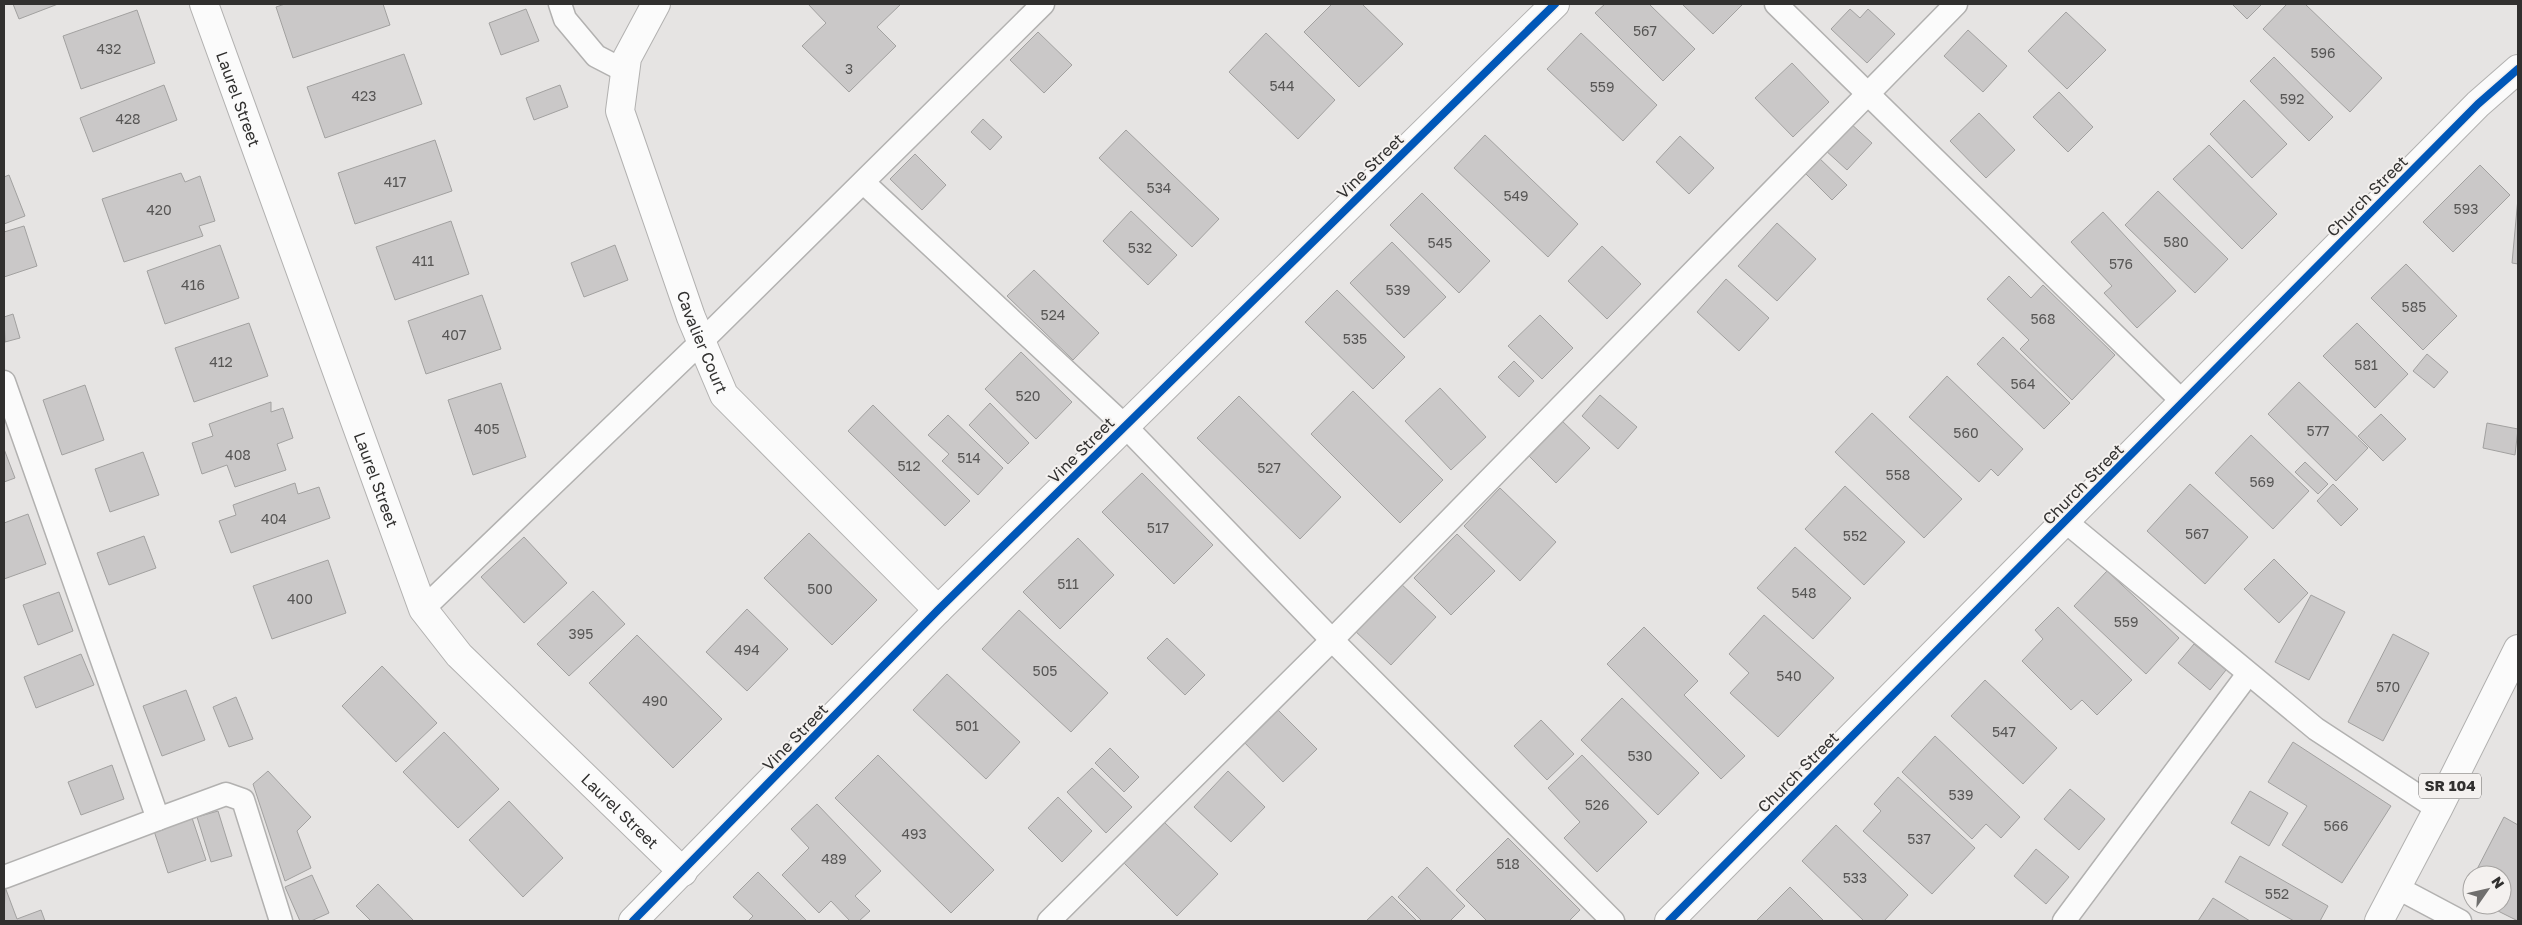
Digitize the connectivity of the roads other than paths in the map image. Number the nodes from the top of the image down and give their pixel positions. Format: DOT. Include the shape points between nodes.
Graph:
graph roads {
  1 [pos="204,4"];
  2 [pos="560,4"];
  3 [pos="656,4"];
  4 [pos="1043,4"];
  5 [pos="1555,4"];
  6 [pos="1776,4"];
  7 [pos="1956,4"];
  8 [pos="2518,69"];
  9 [pos="626,71"];
  10 [pos="1868,94"];
  11 [pos="864,183"];
  12 [pos="702,341"];
  13 [pos="4,382"];
  14 [pos="2183,402"];
  15 [pos="1125,426"];
  16 [pos="2065,522"];
  17 [pos="423,609"];
  18 [pos="938,610"];
  19 [pos="1332,640"];
  20 [pos="2518,649"];
  21 [pos="2248,674"];
  22 [pos="2438,809"];
  23 [pos="158,819"];
  24 [pos="683,872"];
  25 [pos="4,877"];
  26 [pos="2396,887"];
  27 [pos="281,921"];
  28 [pos="633,921"];
  29 [pos="1049,921"];
  30 [pos="1613,921"];
  31 [pos="1669,921"];
  32 [pos="2064,921"];
  33 [pos="2379,921"];
  34 [pos="2460,921"];
  1 -- 17 [label="street, Laurel Street"];
  2 -- 9 [label="lane" via="565,19 596,56"];
  3 -- 9 [label="street, Cavalier Court" via="628,58"];
  4 -- 11 [label="lane"];
  5 -- 15 [label="street, Vine Street"];
  6 -- 10 [label="lane"];
  7 -- 10 [label="lane"];
  8 -- 14 [label="street, Church Street" via="2478,104"];
  9 -- 12 [label="street, Cavalier Court" via="620,111"];
  10 -- 14 [label="lane"];
  10 -- 19 [label="lane"];
  11 -- 12 [label="lane"];
  11 -- 15 [label="lane"];
  12 -- 17 [label="lane"];
  12 -- 18 [label="street, Cavalier Court" via="724,395"];
  13 -- 23 [label="lane"];
  14 -- 16 [label="street, Church Street"];
  15 -- 18 [label="street, Vine Street"];
  15 -- 19 [label="lane"];
  16 -- 21 [label="lane"];
  16 -- 31 [label="street, Church Street"];
  17 -- 24 [label="street, Laurel Street" via="459,655"];
  18 -- 24 [label="street, Vine Street"];
  19 -- 29 [label="lane"];
  19 -- 30 [label="lane"];
  20 -- 22 [label="street, SR 104"];
  21 -- 22 [label="lane" via="2316,729"];
  21 -- 32 [label="lane"];
  22 -- 26 [label="street, SR 104"];
  23 -- 25 [label="lane"];
  23 -- 27 [label="lane" via="226,794 242,800"];
  24 -- 28 [label="street, Vine Street"];
  26 -- 33 [label="street, SR 104"];
  26 -- 34 [label="lane"];
}
